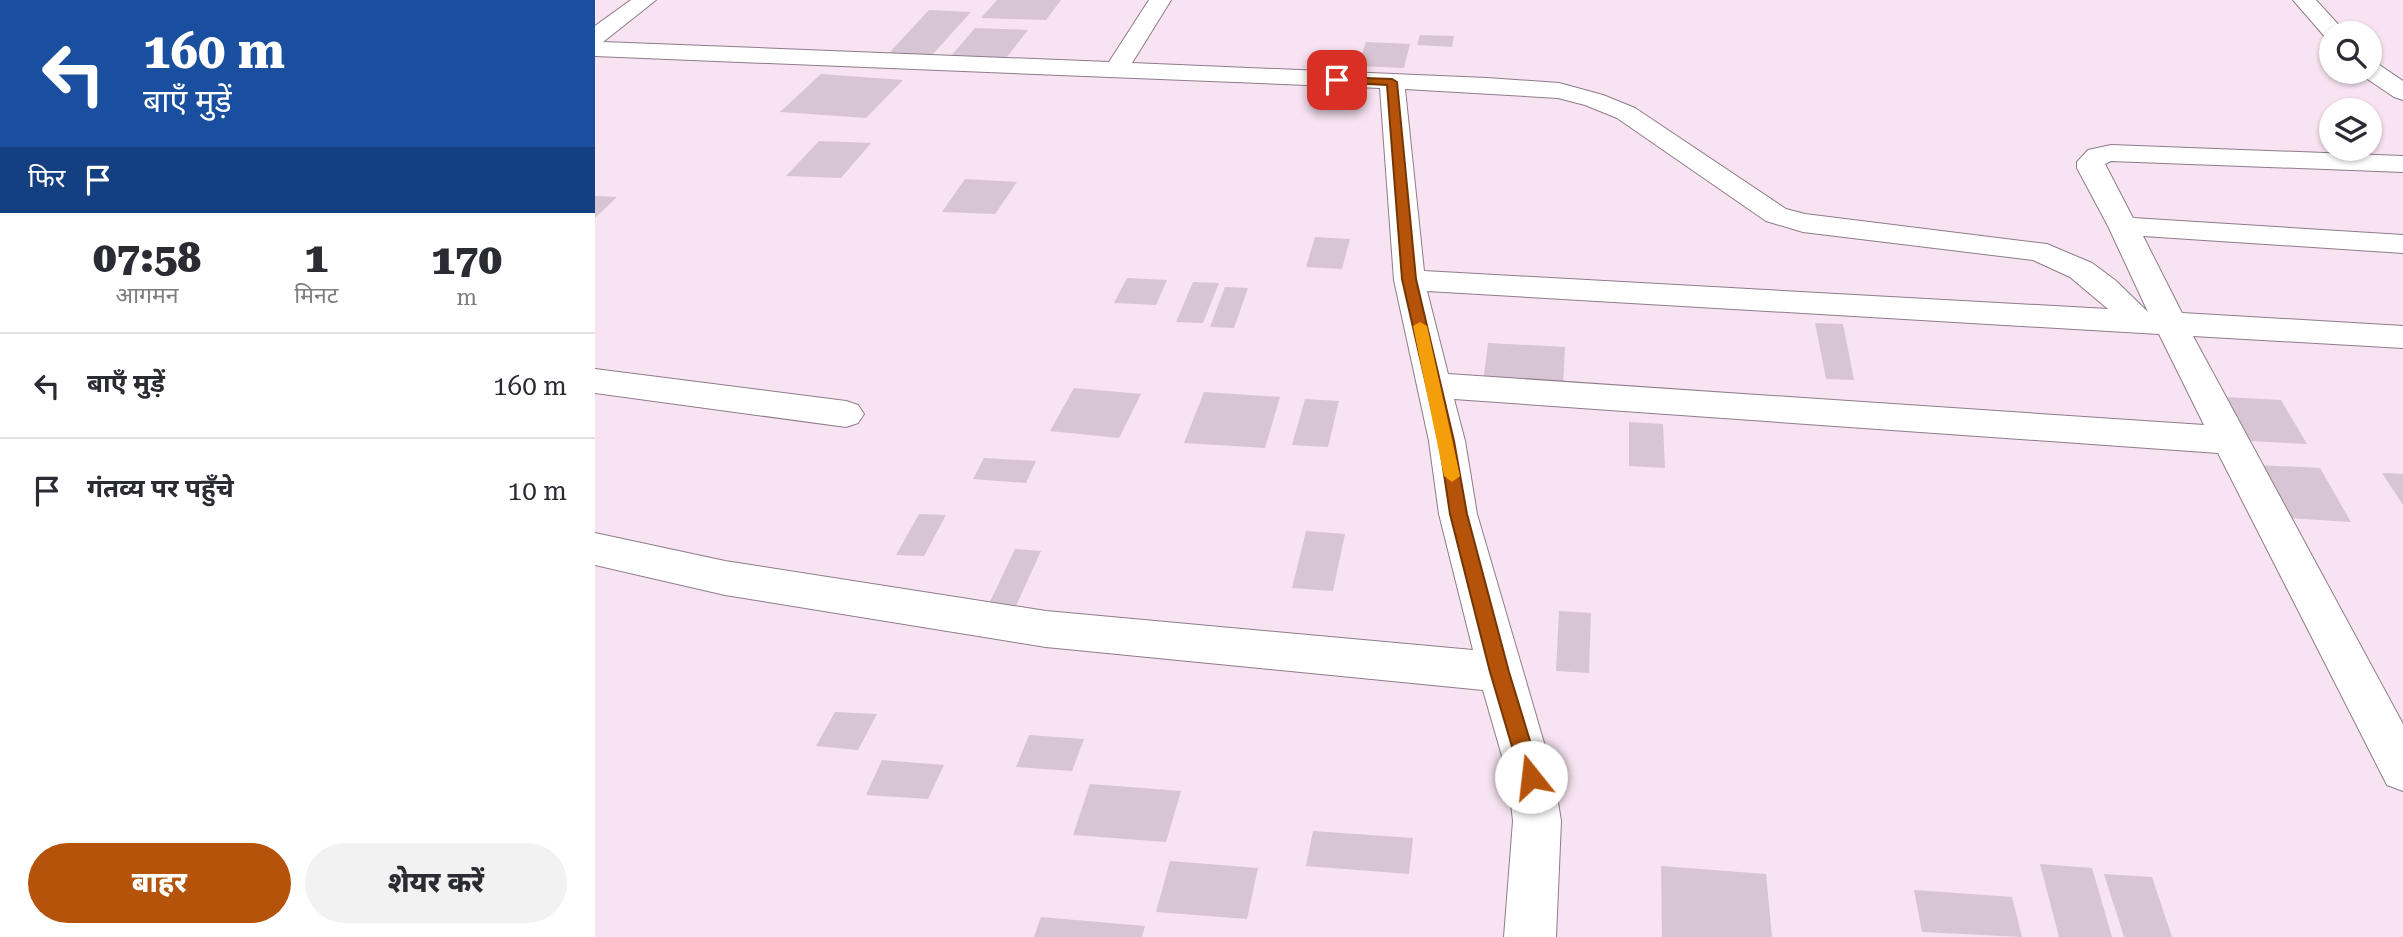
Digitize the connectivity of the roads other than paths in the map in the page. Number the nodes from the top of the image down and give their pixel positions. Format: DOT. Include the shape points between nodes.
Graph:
graph roads {
  1 [pos="645,0"];
  2 [pos="1160,0"];
  3 [pos="2304,0"];
  4 [pos="2323,21"];
  5 [pos="595,37"];
  6 [pos="595,49"];
  7 [pos="1116,70"];
  8 [pos="2382,78"];
  9 [pos="1392,82"];
  10 [pos="2403,92"];
  11 [pos="2403,164"];
  12 [pos="2123,226"];
  13 [pos="2403,244"];
  14 [pos="1409,279"];
  15 [pos="2155,322"];
  16 [pos="2403,337"];
  17 [pos="595,381"];
  18 [pos="1434,385"];
  19 [pos="846,414"];
  20 [pos="2230,440"];
  21 [pos="595,549"];
  22 [pos="1500,672"];
  23 [pos="2403,769"];
  24 [pos="1530,937"];
  1 -- 5 [label="street"];
  2 -- 7 [label="street"];
  3 -- 4 [label="street"];
  6 -- 7 [label="street"];
  7 -- 9 [label="street"];
  8 -- 10 [label="street"];
  9 -- 14 [label="street"];
  9 -- 15 [label="street" via="1519,86 1594,100 1626,113 1776,215 1822,227 2058,257"];
  11 -- 12 [label="street" via="2098,156 2091,168"];
  12 -- 13 [label="street"];
  12 -- 15 [label="street"];
  14 -- 15 [label="street"];
  14 -- 18 [label="street"];
  15 -- 16 [label="street"];
  15 -- 20 [label="street"];
  17 -- 19 [label="street"];
  18 -- 20 [label="street"];
  18 -- 22 [label="street" via="1458,514"];
  20 -- 23 [label="street"];
  21 -- 22 [label="street" via="725,578 1046,629"];
  22 -- 24 [label="street" via="1531,777 1537,821"];
}
